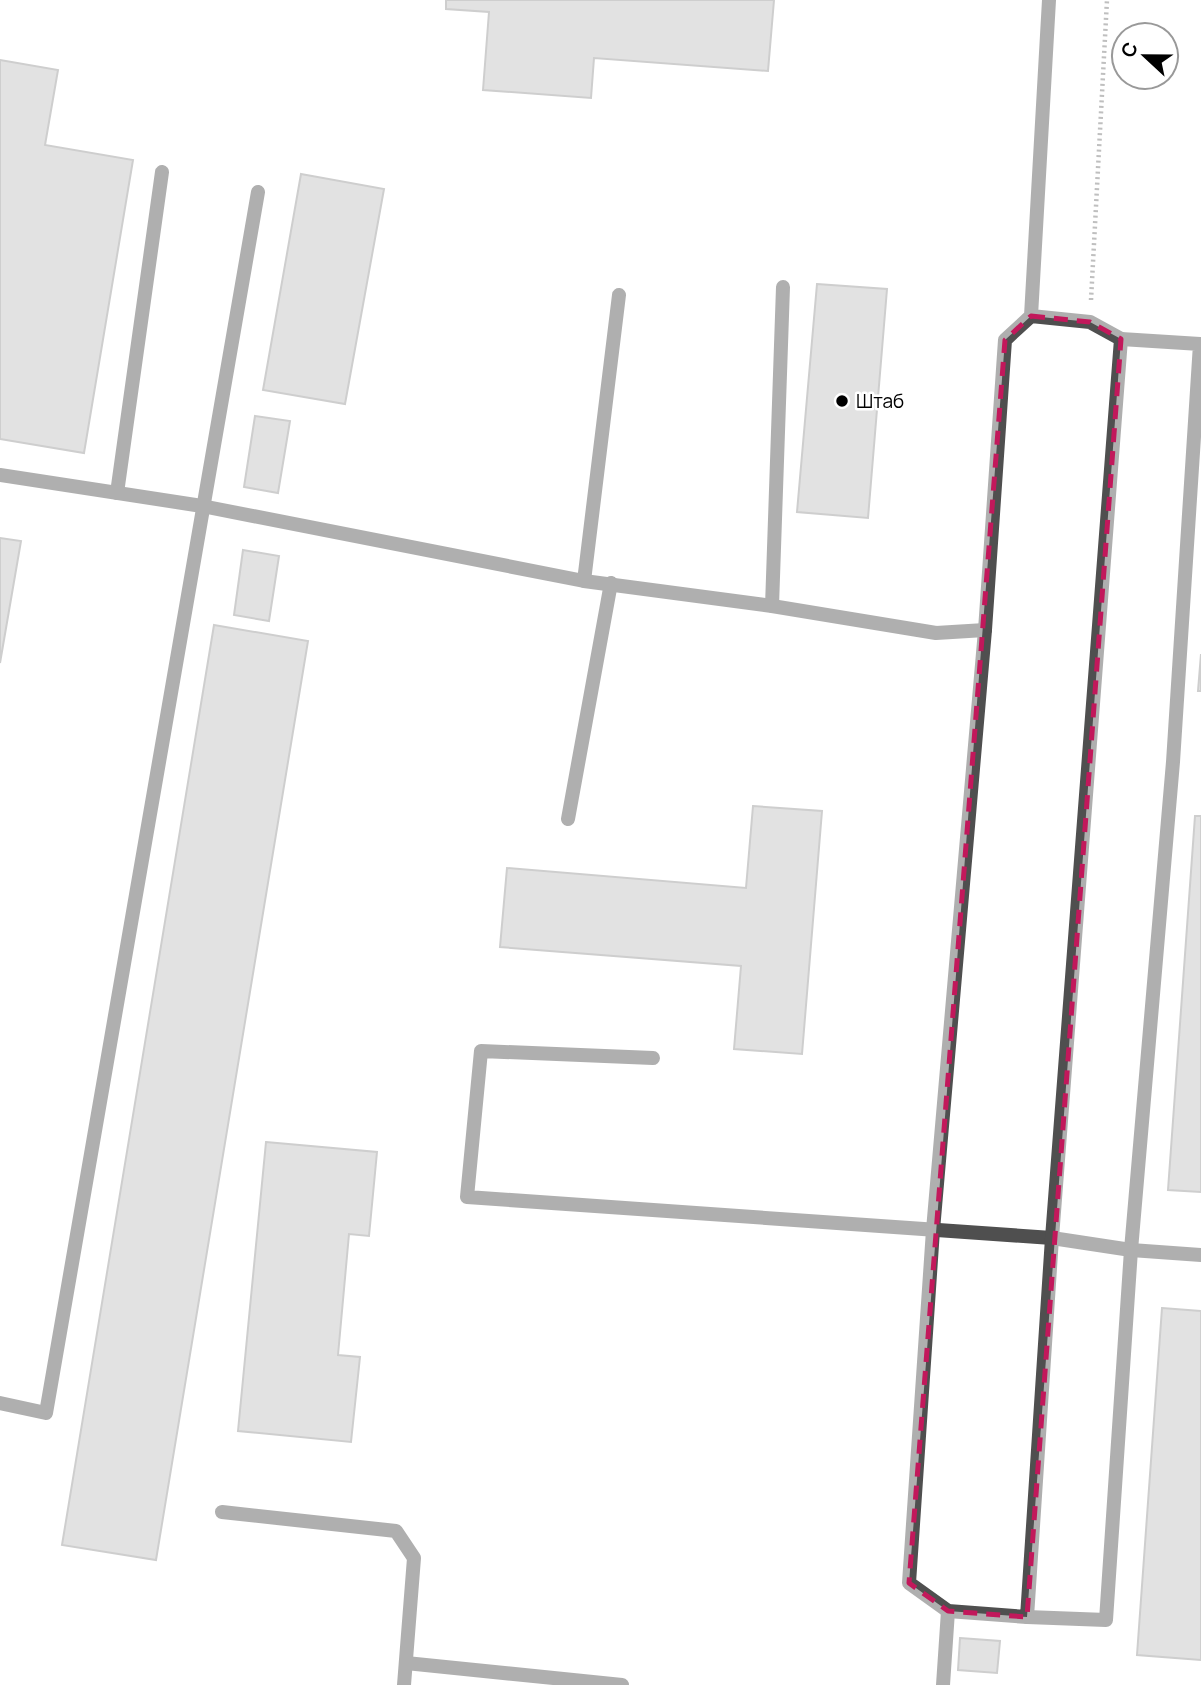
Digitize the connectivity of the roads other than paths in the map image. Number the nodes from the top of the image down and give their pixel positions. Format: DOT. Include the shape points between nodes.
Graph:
graph roads {
  1 [pos="1049,0"];
  2 [pos="162,172"];
  3 [pos="258,192"];
  4 [pos="783,287"];
  5 [pos="619,295"];
  6 [pos="1031,316"];
  7 [pos="1121,338"];
  8 [pos="0,475"];
  9 [pos="117,493"];
  10 [pos="202,506"];
  11 [pos="584,581"];
  12 [pos="611,583"];
  13 [pos="772,606"];
  14 [pos="985,630"];
  15 [pos="568,819"];
  16 [pos="653,1058"];
  17 [pos="933,1230"];
  18 [pos="1052,1238"];
  19 [pos="1131,1250"];
  20 [pos="1201,1255"];
  21 [pos="0,1404"];
  22 [pos="222,1512"];
  23 [pos="948,1611"];
  24 [pos="1027,1617"];
  25 [pos="406,1663"];
  26 [pos="576,1683"];
  27 [pos="404,1685"];
  28 [pos="622,1685"];
  29 [pos="943,1685"];
  1 -- 6 [label="street"];
  2 -- 9 [label="street"];
  3 -- 10 [label="street"];
  4 -- 13 [label="street"];
  5 -- 11 [label="street"];
  6 -- 7 [label="street" via="1090,322"];
  6 -- 14 [label="street" via="1005,340"];
  7 -- 18 [label="street"];
  7 -- 19 [label="street" via="1199,344 1173,762"];
  8 -- 9 [label="street"];
  9 -- 10 [label="street"];
  10 -- 11 [label="street"];
  10 -- 21 [label="street" via="46,1413"];
  11 -- 12 [label="street"];
  12 -- 13 [label="street"];
  12 -- 15 [label="street"];
  13 -- 14 [label="street" via="936,633"];
  14 -- 17 [label="street"];
  16 -- 17 [label="street" via="481,1051 467,1197"];
  17 -- 18 [label="street"];
  17 -- 23 [label="street" via="909,1583"];
  18 -- 19 [label="street"];
  18 -- 24 [label="street"];
  19 -- 20 [label="street"];
  19 -- 24 [label="street" via="1105,1620"];
  22 -- 25 [label="street" via="396,1531 414,1558"];
  23 -- 24 [label="street"];
  23 -- 29 [label="street"];
  25 -- 26 [label="street"];
  25 -- 27 [label="street"];
  26 -- 28 [label="street"];
}
